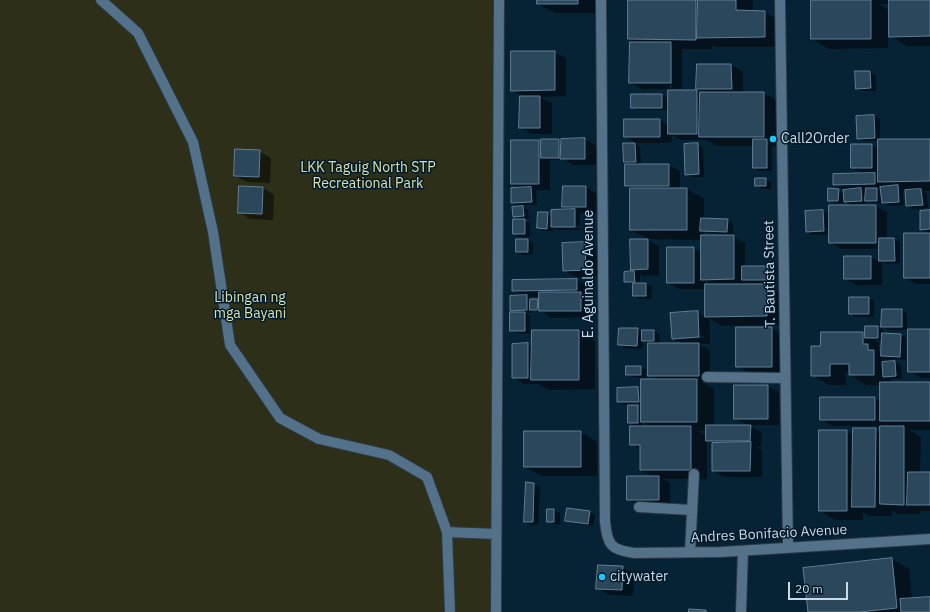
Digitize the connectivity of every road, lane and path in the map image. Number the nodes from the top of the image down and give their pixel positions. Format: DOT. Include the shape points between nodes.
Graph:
graph roads {
  1 [pos="101,0"];
  2 [pos="499,0"];
  3 [pos="601,0"];
  4 [pos="780,0"];
  5 [pos="708,377"];
  6 [pos="786,378"];
  7 [pos="694,474"];
  8 [pos="639,507"];
  9 [pos="691,510"];
  10 [pos="447,532"];
  11 [pos="496,534"];
  12 [pos="930,539"];
  13 [pos="611,546"];
  14 [pos="788,548"];
  15 [pos="743,551"];
  16 [pos="690,552"];
  17 [pos="450,612"];
  18 [pos="496,612"];
  19 [pos="741,612"];
  1 -- 10 [label="street" via="138,33 193,142 212,232 230,345 280,418 319,439 389,455 427,477"];
  2 -- 11 [label="street"];
  3 -- 13 [label="street, E. Aguinaldo Avenue" via="605,521 606,535"];
  4 -- 6 [label="street, T. Bautista Street"];
  5 -- 6 [label="street"];
  6 -- 14 [label="street, T. Bautista Street"];
  7 -- 9 [label="street"];
  8 -- 9 [label="street"];
  9 -- 16 [label="street"];
  10 -- 11 [label="street"];
  10 -- 17 [label="street"];
  11 -- 18 [label="street"];
  12 -- 14 [label="street, Andres Bonifacio Avenue"];
  13 -- 16 [label="street, Andres Bonifacio Avenue" via="634,553"];
  14 -- 15 [label="street, Andres Bonifacio Avenue"];
  15 -- 16 [label="street, Andres Bonifacio Avenue"];
  15 -- 19 [label="street"];
}
